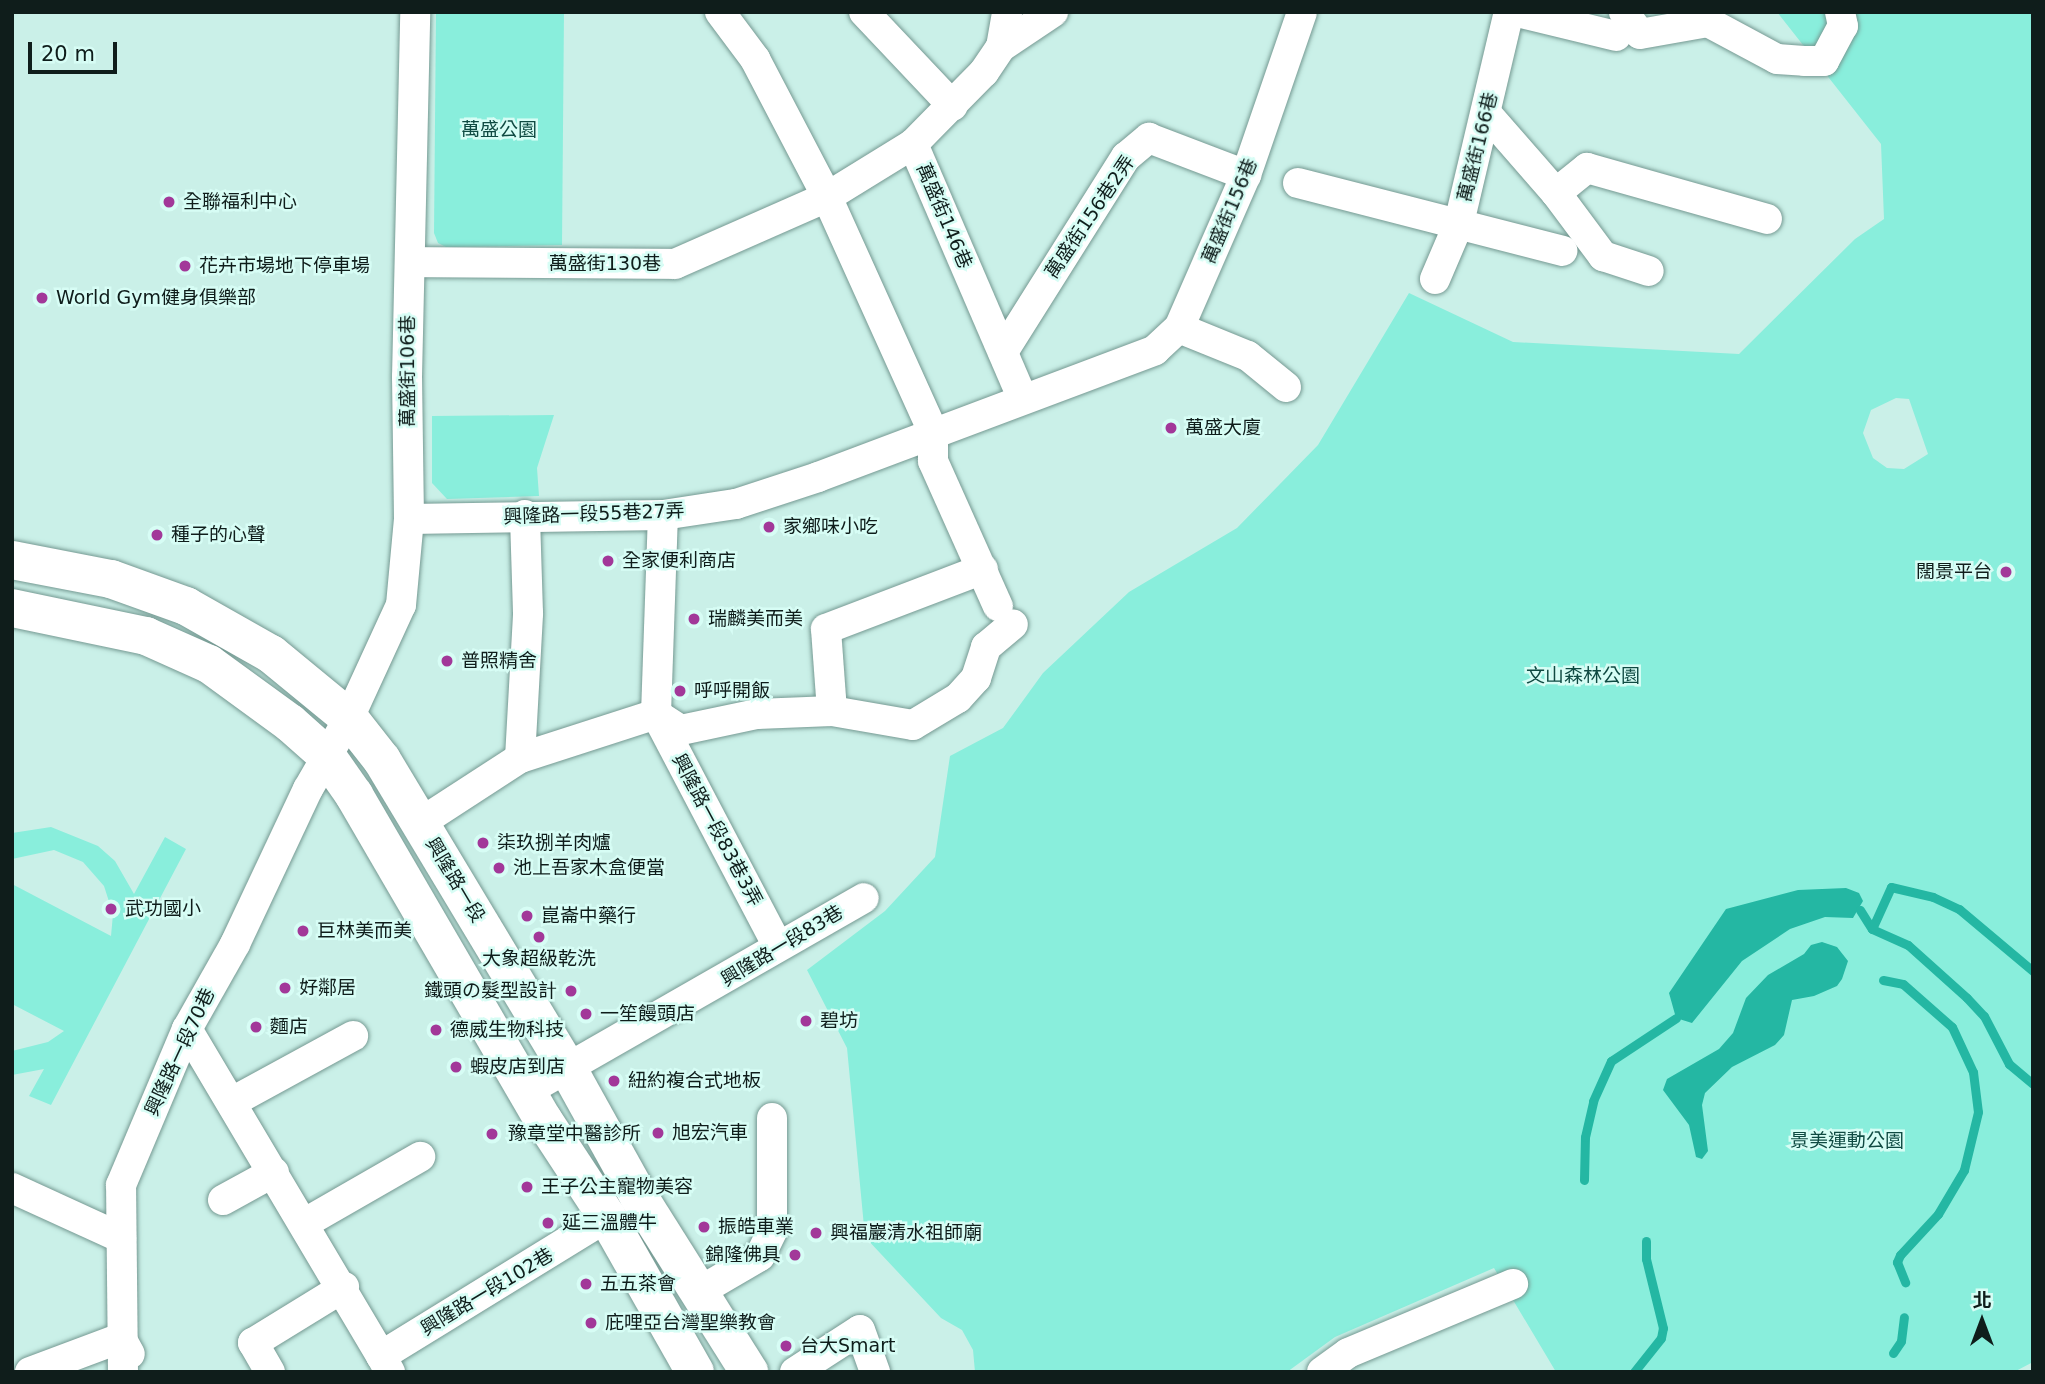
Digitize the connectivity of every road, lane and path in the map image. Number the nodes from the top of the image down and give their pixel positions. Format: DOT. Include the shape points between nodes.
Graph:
graph roads {
  1 [pos="415,12"];
  2 [pos="720,12"];
  3 [pos="864,12"];
  4 [pos="1007,12"];
  5 [pos="1053,12"];
  6 [pos="1302,12"];
  7 [pos="1509,12"];
  8 [pos="1517,12"];
  9 [pos="1840,12"];
  10 [pos="1620,24"];
  11 [pos="1001,47"];
  12 [pos="953,106"];
  13 [pos="1487,114"];
  14 [pos="913,144"];
  15 [pos="1247,175"];
  16 [pos="1298,183"];
  17 [pos="1556,193"];
  18 [pos="827,197"];
  19 [pos="1766,219"];
  20 [pos="1459,223"];
  21 [pos="1562,251"];
  22 [pos="410,262"];
  23 [pos="1649,271"];
  24 [pos="1435,279"];
  25 [pos="1179,328"];
  26 [pos="1003,352"];
  27 [pos="1107,369"];
  28 [pos="1286,387"];
  29 [pos="1021,397"];
  30 [pos="933,432"];
  31 [pos="525,516"];
  32 [pos="663,516"];
  33 [pos="409,519"];
  34 [pos="12,559"];
  35 [pos="983,569"];
  36 [pos="12,608"];
  37 [pos="832,711"];
  38 [pos="656,714"];
  39 [pos="349,718"];
  40 [pos="326,755"];
  41 [pos="520,758"];
  42 [pos="421,823"];
  43 [pos="864,898"];
  44 [pos="778,946"];
  45 [pos="187,1029"];
  46 [pos="354,1036"];
  47 [pos="569,1069"];
  48 [pos="527,1091"];
  49 [pos="232,1102"];
  50 [pos="772,1118"];
  51 [pos="420,1157"];
  52 [pos="274,1172"];
  53 [pos="12,1188"];
  54 [pos="223,1200"];
  55 [pos="607,1217"];
  56 [pos="305,1223"];
  57 [pos="121,1238"];
  58 [pos="1513,1284"];
  59 [pos="344,1287"];
  60 [pos="700,1291"];
  61 [pos="121,1338"];
  62 [pos="1354,1362"];
  63 [pos="386,1364"];
  64 [pos="30,1372"];
  65 [pos="123,1372"];
  66 [pos="140,1372"];
  67 [pos="270,1372"];
  68 [pos="695,1372"];
  69 [pos="749,1372"];
  70 [pos="795,1372"];
  71 [pos="875,1372"];
  72 [pos="1322,1372"];
  1 -- 22 [label="street, 萬盛街106巷"];
  2 -- 18 [label="street" via="755,59"];
  3 -- 12 [label="street"];
  4 -- 11 [label="street"];
  5 -- 11 [label="street, 萬盛街146巷"];
  6 -- 15 [label="street, 萬盛街156巷"];
  7 -- 13 [label="street, 萬盛街166巷"];
  8 -- 10 [label="street"];
  9 -- 10 [label="street" via="1843,26 1824,61 1777,59 1708,22 1640,34"];
  11 -- 12 [label="street, 萬盛街146巷"];
  12 -- 14 [label="street, 萬盛街146巷"];
  13 -- 17 [label="street"];
  13 -- 20 [label="street, 萬盛街166巷"];
  14 -- 18 [label="street, 萬盛街130巷"];
  14 -- 26 [label="street, 萬盛街146巷"];
  15 -- 25 [label="street, 萬盛街156巷"];
  15 -- 26 [label="street, 萬盛街156巷2弄" via="1149,138 1126,157"];
  16 -- 20 [label="street"];
  17 -- 19 [label="street" via="1587,168"];
  17 -- 23 [label="street" via="1603,256"];
  18 -- 22 [label="street, 萬盛街130巷" via="675,264"];
  18 -- 30 [label="street"];
  20 -- 21 [label="street"];
  20 -- 24 [label="street, 萬盛街166巷"];
  22 -- 33 [label="street, 萬盛街106巷"];
  25 -- 27 [label="street, 萬盛街156巷" via="1155,350"];
  25 -- 28 [label="street" via="1248,356"];
  26 -- 29 [label="street"];
  27 -- 29 [label="street, 興隆路一段55巷27弄"];
  29 -- 30 [label="street, 興隆路一段55巷27弄"];
  30 -- 32 [label="street, 興隆路一段55巷27弄" via="736,504"];
  30 -- 35 [label="street" via="933,461"];
  31 -- 32 [label="street, 興隆路一段55巷27弄"];
  31 -- 33 [label="street, 興隆路一段55巷27弄"];
  31 -- 41 [label="street" via="528,613"];
  32 -- 38 [label="street"];
  33 -- 39 [label="street, 萬盛街106巷" via="401,605"];
  34 -- 39 [label="main road, 興隆路一段" via="111,579 186,606 271,654"];
  35 -- 37 [label="street" via="826,629"];
  35 -- 37 [label="street" via="1005,615 986,647 976,678 958,698 913,725"];
  36 -- 40 [label="main road" via="146,636 209,664"];
  37 -- 38 [label="street" via="757,714 681,730"];
  38 -- 41 [label="street"];
  38 -- 44 [label="street, 興隆路一段83巷3弄"];
  39 -- 40 [label="street, 興隆路一段70巷"];
  39 -- 42 [label="main road, 興隆路一段"];
  40 -- 45 [label="street, 興隆路一段70巷" via="235,944"];
  40 -- 48 [label="main road"];
  41 -- 42 [label="street"];
  42 -- 47 [label="main road, 興隆路一段"];
  43 -- 44 [label="street, 興隆路一段83巷"];
  44 -- 47 [label="street, 興隆路一段83巷"];
  45 -- 49 [label="street"];
  45 -- 57 [label="street, 興隆路一段70巷" via="121,1185"];
  46 -- 49 [label="street"];
  47 -- 48 [label="street"];
  47 -- 60 [label="main road, 興隆路一段" via="639,1197"];
  48 -- 55 [label="main road"];
  49 -- 52 [label="street"];
  50 -- 60 [label="street" via="772,1231 760,1256"];
  51 -- 56 [label="street"];
  52 -- 54 [label="street"];
  52 -- 56 [label="street"];
  53 -- 57 [label="street"];
  55 -- 63 [label="street, 興隆路一段102巷"];
  55 -- 68 [label="main road"];
  56 -- 59 [label="street"];
  57 -- 61 [label="street, 興隆路一段70巷"];
  58 -- 62 [label="street"];
  59 -- 63 [label="street"];
  59 -- 67 [label="street" via="253,1343"];
  60 -- 69 [label="main road, 興隆路一段"];
  61 -- 64 [label="street"];
  61 -- 65 [label="street, 興隆路一段70巷"];
  61 -- 66 [label="street"];
  62 -- 72 [label="street"];
  70 -- 71 [label="street" via="860,1330"];
}
